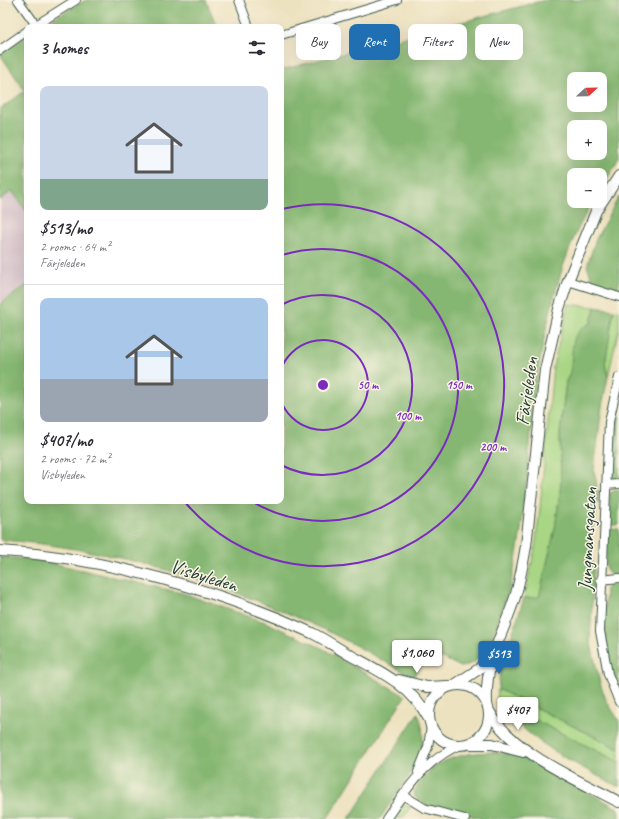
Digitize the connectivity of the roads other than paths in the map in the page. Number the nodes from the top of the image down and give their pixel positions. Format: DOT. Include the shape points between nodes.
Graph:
graph roads {
  1 [pos="18,0"];
  2 [pos="76,0"];
  3 [pos="239,0"];
  4 [pos="397,0"];
  5 [pos="33,24"];
  6 [pos="37,24"];
  7 [pos="248,24"];
  8 [pos="24,33"];
  9 [pos="284,34"];
  10 [pos="0,50"];
  11 [pos="619,176"];
  12 [pos="568,281"];
  13 [pos="619,297"];
  14 [pos="619,377"];
  15 [pos="619,484"];
  16 [pos="606,485"];
  17 [pos="0,551"];
  18 [pos="619,578"];
  19 [pos="601,580"];
  20 [pos="496,644"];
  21 [pos="384,674"];
  22 [pos="452,686"];
  23 [pos="619,702"];
  24 [pos="488,707"];
  25 [pos="430,723"];
  26 [pos="464,745"];
  27 [pos="537,758"];
  28 [pos="415,778"];
  29 [pos="403,795"];
  30 [pos="619,802"];
  31 [pos="386,819"];
  32 [pos="461,819"];
  1 -- 5 [label="street"];
  2 -- 6 [label="street"];
  3 -- 7 [label="street"];
  4 -- 9 [label="street"];
  8 -- 10 [label="street"];
  11 -- 12 [label="main road, Färjeleden" via="596,211"];
  12 -- 13 [label="street"];
  12 -- 20 [label="main road, Färjeleden" via="545,370 522,573"];
  14 -- 16 [label="street, Jungmansgatan" via="609,422"];
  15 -- 16 [label="street"];
  16 -- 19 [label="street, Jungmansgatan"];
  17 -- 21 [label="main road, Visbyleden" via="96,564 168,581 213,595 312,633"];
  18 -- 19 [label="street"];
  19 -- 23 [label="street, Jungmansgatan" via="602,651"];
  20 -- 22 [label="main road, Färjeleden" via="479,669"];
  20 -- 24 [label="main road, Färjeleden" via="487,675"];
  21 -- 22 [label="main road, Visbyleden" via="416,685"];
  21 -- 25 [label="main road, Visbyleden" via="411,693"];
  22 -- 24 [label="main road" via="475,689 483,696"];
  22 -- 25 [label="main road" via="437,693 432,700 429,711"];
  24 -- 26 [label="main road" via="489,720 485,732"];
  24 -- 27 [label="main road" via="506,735"];
  25 -- 26 [label="main road" via="436,736 442,740 453,745"];
  25 -- 28 [label="street" via="428,746"];
  26 -- 27 [label="main road" via="499,745"];
  26 -- 28 [label="street" via="437,757"];
  27 -- 30 [label="main road"];
  28 -- 29 [label="street"];
  29 -- 31 [label="street"];
  29 -- 32 [label="street" via="424,808"];
}
